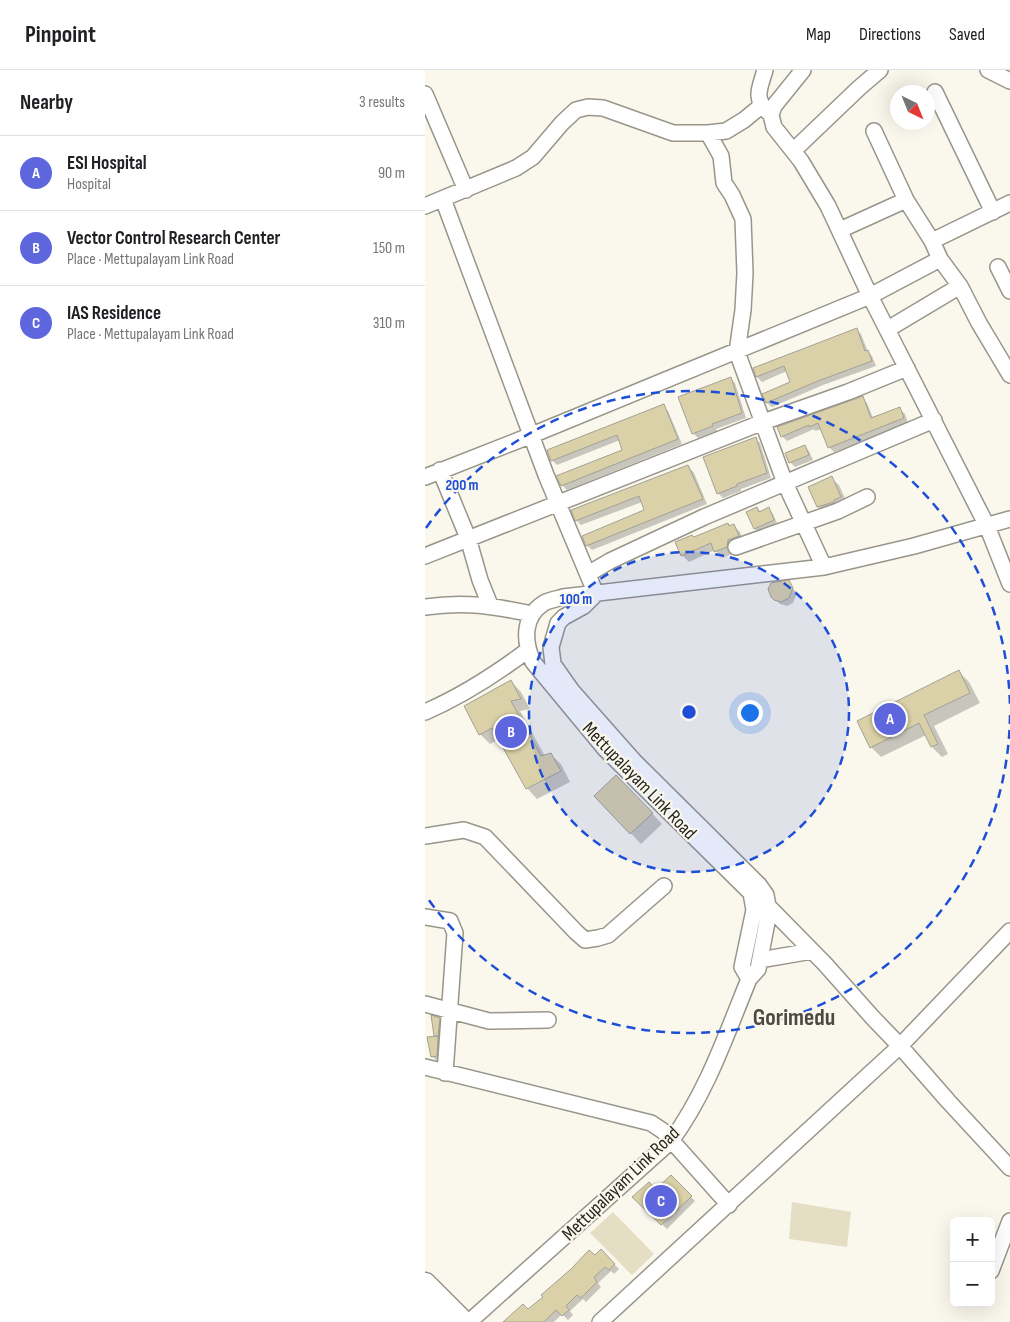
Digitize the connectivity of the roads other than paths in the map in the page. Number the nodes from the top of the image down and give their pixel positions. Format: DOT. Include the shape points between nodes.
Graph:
graph roads {
  1 [pos="765,70"];
  2 [pos="803,70"];
  3 [pos="880,70"];
  4 [pos="988,70"];
  5 [pos="1010,81"];
  6 [pos="935,92"];
  7 [pos="425,94"];
  8 [pos="766,110"];
  9 [pos="875,131"];
  10 [pos="708,133"];
  11 [pos="793,152"];
  12 [pos="466,190"];
  13 [pos="443,199"];
  14 [pos="907,200"];
  15 [pos="1010,203"];
  16 [pos="425,206"];
  17 [pos="993,212"];
  18 [pos="839,230"];
  19 [pos="932,241"];
  20 [pos="940,259"];
  21 [pos="998,267"];
  22 [pos="960,286"];
  23 [pos="1010,291"];
  24 [pos="871,296"];
  25 [pos="888,329"];
  26 [pos="737,352"];
  27 [pos="907,368"];
  28 [pos="1010,375"];
  29 [pos="934,420"];
  30 [pos="763,422"];
  31 [pos="532,435"];
  32 [pos="440,470"];
  33 [pos="425,476"];
  34 [pos="785,482"];
  35 [pos="867,497"];
  36 [pos="558,503"];
  37 [pos="1010,519"];
  38 [pos="804,524"];
  39 [pos="987,526"];
  40 [pos="468,538"];
  41 [pos="736,548"];
  42 [pos="425,556"];
  43 [pos="824,567"];
  44 [pos="588,574"];
  45 [pos="1010,584"];
  46 [pos="596,594"];
  47 [pos="490,605"];
  48 [pos="425,607"];
  49 [pos="532,614"];
  50 [pos="528,650"];
  51 [pos="425,712"];
  52 [pos="425,836"];
  53 [pos="664,886"];
  54 [pos="768,906"];
  55 [pos="425,917"];
  56 [pos="1010,931"];
  57 [pos="812,951"];
  58 [pos="760,960"];
  59 [pos="749,979"];
  60 [pos="425,1004"];
  61 [pos="449,1011"];
  62 [pos="548,1020"];
  63 [pos="900,1046"];
  64 [pos="425,1067"];
  65 [pos="445,1073"];
  66 [pos="671,1141"];
  67 [pos="1010,1168"];
  68 [pos="729,1204"];
  69 [pos="1010,1220"];
  70 [pos="994,1262"];
  71 [pos="425,1284"];
  72 [pos="425,1309"];
  73 [pos="438,1322"];
  74 [pos="463,1322"];
  75 [pos="469,1322"];
  76 [pos="600,1322"];
  1 -- 8 [label="street" via="758,99"];
  2 -- 8 [label="street" via="774,106"];
  3 -- 11 [label="street"];
  4 -- 5 [label="street"];
  6 -- 17 [label="street"];
  7 -- 12 [label="street"];
  8 -- 10 [label="street" via="726,131"];
  8 -- 11 [label="street"];
  9 -- 14 [label="street"];
  10 -- 12 [label="street" via="673,132 603,108 588,107 576,110 533,157"];
  10 -- 26 [label="street" via="721,156 724,183 743,219 745,272"];
  11 -- 18 [label="street" via="819,189"];
  12 -- 13 [label="street"];
  13 -- 16 [label="street"];
  13 -- 31 [label="street"];
  14 -- 18 [label="street"];
  14 -- 19 [label="street"];
  15 -- 17 [label="street"];
  17 -- 19 [label="street"];
  18 -- 24 [label="street"];
  19 -- 20 [label="street"];
  20 -- 22 [label="street"];
  20 -- 24 [label="street"];
  21 -- 23 [label="street"];
  22 -- 25 [label="street"];
  22 -- 28 [label="street"];
  24 -- 25 [label="street"];
  24 -- 26 [label="street"];
  25 -- 27 [label="street"];
  26 -- 30 [label="street"];
  26 -- 31 [label="street"];
  27 -- 29 [label="street"];
  27 -- 30 [label="street"];
  29 -- 34 [label="street"];
  29 -- 39 [label="street"];
  30 -- 34 [label="street"];
  30 -- 36 [label="street"];
  31 -- 32 [label="street"];
  31 -- 36 [label="street"];
  32 -- 33 [label="street"];
  32 -- 40 [label="street"];
  34 -- 38 [label="street"];
  34 -- 44 [label="street" via="704,517"];
  35 -- 38 [label="street"];
  36 -- 40 [label="street"];
  36 -- 44 [label="street"];
  37 -- 39 [label="street"];
  38 -- 41 [label="street"];
  38 -- 43 [label="street"];
  39 -- 43 [label="street"];
  39 -- 45 [label="street"];
  40 -- 42 [label="street"];
  40 -- 47 [label="street" via="479,580"];
  43 -- 46 [label="street"];
  44 -- 46 [label="street"];
  46 -- 49 [label="street" via="563,597 544,603"];
  46 -- 54 [label="street" via="558,624 551,647 553,664 572,691 634,761 759,885"];
  47 -- 48 [label="street" via="461,603"];
  47 -- 49 [label="street"];
  49 -- 50 [label="street, Mettupalayam Link Road" via="527,626"];
  50 -- 51 [label="street" via="480,683"];
  50 -- 59 [label="street, Mettupalayam Link Road" via="533,662 605,749 751,893 754,910 741,966"];
  52 -- 53 [label="street" via="464,830 485,837 585,940 608,935"];
  54 -- 57 [label="street"];
  54 -- 58 [label="street"];
  55 -- 61 [label="street" via="450,921 455,934"];
  56 -- 63 [label="street"];
  57 -- 58 [label="street"];
  57 -- 63 [label="street"];
  58 -- 59 [label="street" via="758,969"];
  59 -- 66 [label="street, Mettupalayam Link Road" via="703,1091"];
  60 -- 61 [label="street"];
  61 -- 62 [label="street" via="489,1021"];
  61 -- 65 [label="street"];
  63 -- 67 [label="street"];
  63 -- 68 [label="street"];
  64 -- 65 [label="street"];
  65 -- 66 [label="street" via="651,1124"];
  66 -- 68 [label="street"];
  66 -- 75 [label="street, Mettupalayam Link Road"];
  68 -- 76 [label="street"];
  69 -- 70 [label="street"];
  71 -- 74 [label="highway"];
  72 -- 73 [label="highway"];
}
